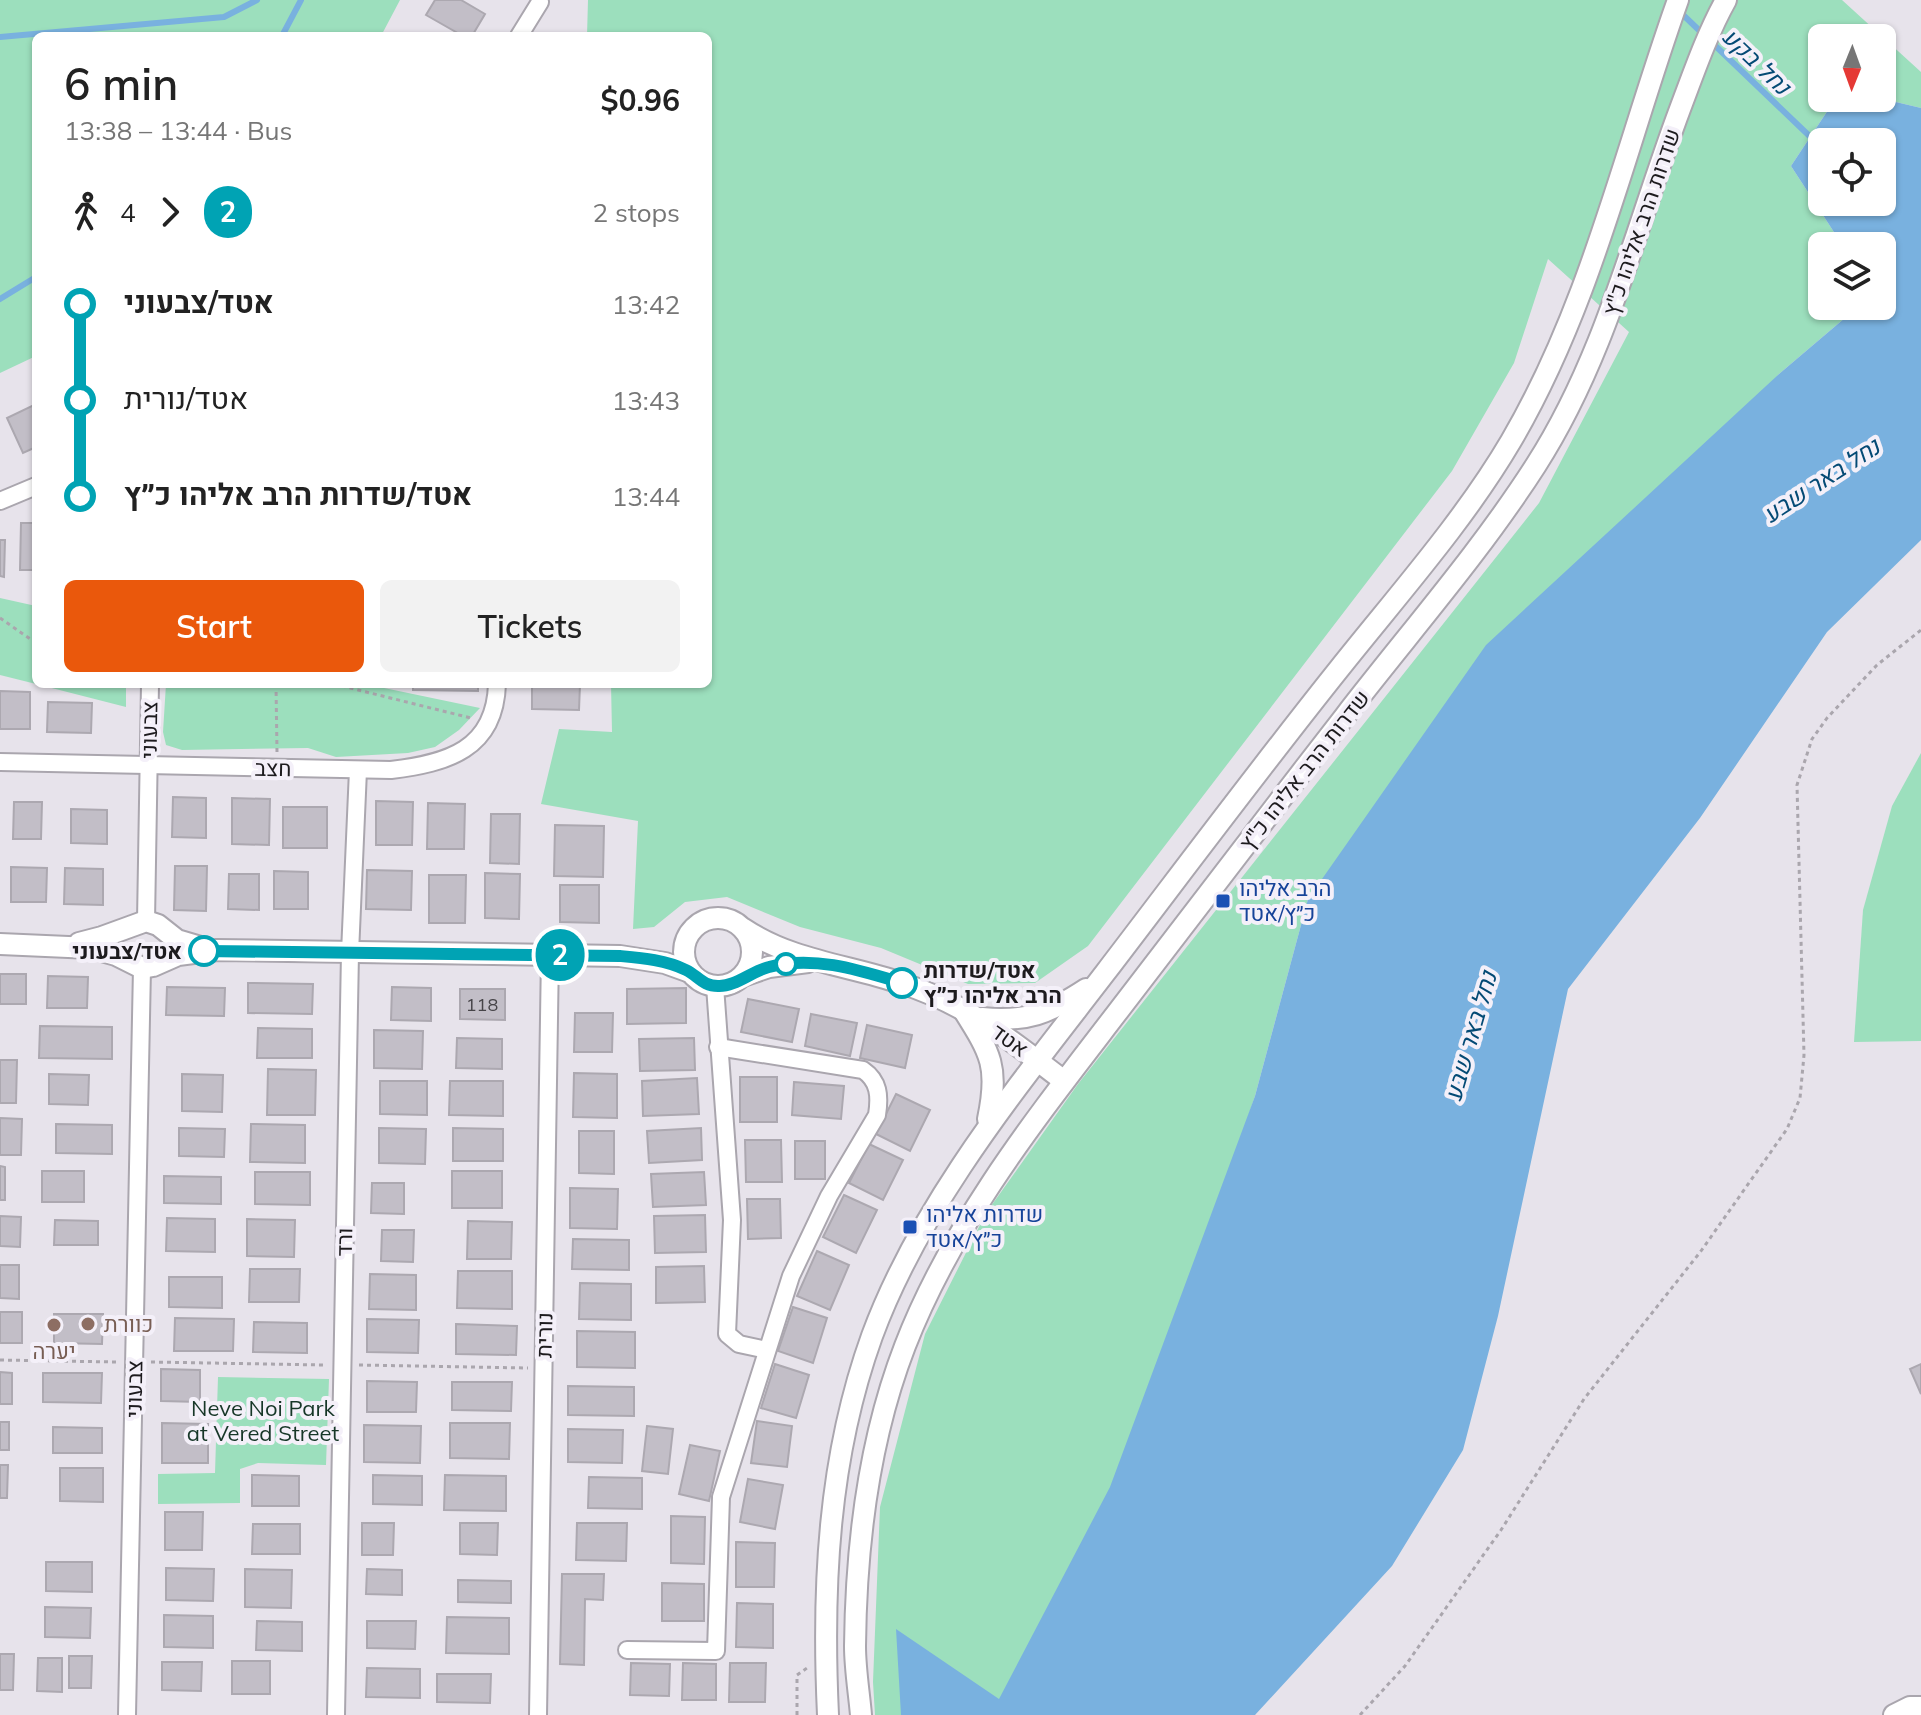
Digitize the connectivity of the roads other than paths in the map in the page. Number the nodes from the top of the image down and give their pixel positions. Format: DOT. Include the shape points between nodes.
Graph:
graph roads {
  1 [pos="1678,0"];
  2 [pos="1726,0"];
  3 [pos="540,2"];
  4 [pos="521,32"];
  5 [pos="32,488"];
  6 [pos="0,501"];
  7 [pos="150,688"];
  8 [pos="497,688"];
  9 [pos="0,762"];
  10 [pos="148,765"];
  11 [pos="358,770"];
  12 [pos="146,925"];
  13 [pos="744,929"];
  14 [pos="691,932"];
  15 [pos="0,944"];
  16 [pos="63,945"];
  17 [pos="217,950"];
  18 [pos="350,953"];
  19 [pos="550,955"];
  20 [pos="620,956"];
  21 [pos="816,962"];
  22 [pos="142,964"];
  23 [pos="690,972"];
  24 [pos="743,976"];
  25 [pos="1099,980"];
  26 [pos="715,986"];
  27 [pos="969,1012"];
  28 [pos="718,1047"];
  29 [pos="1037,1061"];
  30 [pos="1064,1081"];
  31 [pos="985,1132"];
  32 [pos="767,1350"];
  33 [pos="627,1650"];
  34 [pos="1921,1707"];
  35 [pos="127,1715"];
  36 [pos="336,1715"];
  37 [pos="538,1715"];
  38 [pos="828,1715"];
  39 [pos="861,1715"];
  40 [pos="1894,1715"];
  1 -- 25 [label="street, שדרות הרב אליהו כ\"ץ" via="1567,332 1509,444 1425,561"];
  2 -- 30 [label="street, שדרות הרב אליהו כ\"ץ" via="1690,82 1598,345 1538,462 1452,581"];
  3 -- 4 [label="street"];
  5 -- 6 [label="street"];
  7 -- 10 [label="street, צבעוני"];
  8 -- 11 [label="street, חצב" via="491,723 463,751 433,765"];
  9 -- 10 [label="street, חצב"];
  10 -- 11 [label="street, חצב"];
  10 -- 12 [label="street, צבעוני"];
  11 -- 18 [label="street, ורד"];
  12 -- 16 [label="street"];
  12 -- 17 [label="street"];
  12 -- 22 [label="street" via="121,938 123,954"];
  12 -- 22 [label="street" via="167,936 167,952"];
  13 -- 14 [label="street" via="730,920 714,919"];
  13 -- 21 [label="street, אטד"];
  13 -- 24 [label="street" via="753,956"];
  14 -- 20 [label="street" via="663,949"];
  14 -- 23 [label="street" via="684,951"];
  15 -- 16 [label="street"];
  16 -- 22 [label="street"];
  17 -- 18 [label="street"];
  17 -- 22 [label="street"];
  18 -- 19 [label="street"];
  18 -- 36 [label="street, ורד"];
  19 -- 20 [label="street"];
  19 -- 37 [label="street, נורית"];
  20 -- 23 [label="street"];
  21 -- 24 [label="street, אטד"];
  21 -- 27 [label="street, אטד" via="900,982"];
  22 -- 35 [label="street, צבעוני"];
  23 -- 26 [label="street"];
  24 -- 26 [label="street"];
  25 -- 27 [label="street" via="1038,1016 1008,1020"];
  25 -- 29 [label="street, שדרות הרב אליהו כ\"ץ"];
  26 -- 28 [label="street"];
  27 -- 29 [label="street, אטד"];
  27 -- 31 [label="street" via="994,1072"];
  28 -- 32 [label="street" via="732,1220 727,1334 739,1344"];
  28 -- 32 [label="street" via="853,1067 872,1076 879,1091 877,1115 797,1263"];
  29 -- 30 [label="street, אטד"];
  29 -- 31 [label="street, שדרות הרב אליהו כ\"ץ"];
  30 -- 39 [label="street, שדרות הרב אליהו כ\"ץ" via="973,1212 911,1332 891,1388 874,1458 860,1561 855,1651"];
  31 -- 38 [label="street, שדרות הרב אליהו כ\"ץ" via="905,1266 873,1333 854,1394 829,1528"];
  32 -- 33 [label="street" via="721,1497 716,1651"];
  34 -- 40 [label="street"];
}
